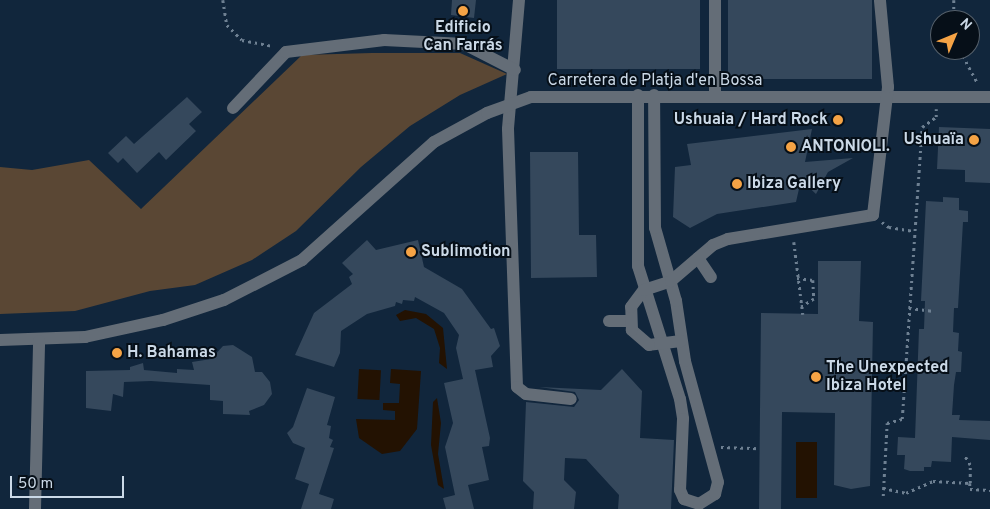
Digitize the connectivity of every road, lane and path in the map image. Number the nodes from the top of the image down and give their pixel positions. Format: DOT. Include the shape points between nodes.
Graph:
graph roads {
  1 [pos="223,0"];
  2 [pos="518,0"];
  3 [pos="715,0"];
  4 [pos="880,0"];
  5 [pos="286,52"];
  6 [pos="966,60"];
  7 [pos="515,70"];
  8 [pos="638,95"];
  9 [pos="654,95"];
  10 [pos="715,96"];
  11 [pos="887,97"];
  12 [pos="984,97"];
  13 [pos="935,98"];
  14 [pos="510,103"];
  15 [pos="233,108"];
  16 [pos="873,215"];
  17 [pos="792,228"];
  18 [pos="914,230"];
  19 [pos="698,258"];
  20 [pos="711,276"];
  21 [pos="797,278"];
  22 [pos="670,281"];
  23 [pos="644,290"];
  24 [pos="801,307"];
  25 [pos="909,308"];
  26 [pos="934,310"];
  27 [pos="803,314"];
  28 [pos="609,321"];
  29 [pos="629,321"];
  30 [pos="0,340"];
  31 [pos="39,341"];
  32 [pos="681,341"];
  33 [pos="663,345"];
  34 [pos="571,399"];
  35 [pos="711,446"];
  36 [pos="759,448"];
  37 [pos="964,455"];
  38 [pos="970,483"];
  39 [pos="883,488"];
  40 [pos="990,490"];
  41 [pos="883,496"];
  42 [pos="35,509"];
  1 -- 5 [label="path" via="228,25 242,40 268,44"];
  2 -- 7 [label="street"];
  3 -- 10 [label="street"];
  4 -- 11 [label="street" via="886,28"];
  5 -- 7 [label="street" via="384,40 464,44"];
  5 -- 15 [label="street"];
  6 -- 12 [label="path"];
  7 -- 14 [label="street"];
  8 -- 9 [label="street, Carretera de Platja d'en Bossa"];
  8 -- 14 [label="street, Carretera de Platja d'en Bossa" via="545,96"];
  8 -- 23 [label="street" via="638,266"];
  9 -- 10 [label="street, Carretera de Platja d'en Bossa"];
  9 -- 22 [label="street" via="653,212"];
  10 -- 11 [label="street, Carretera de Platja d'en Bossa"];
  11 -- 13 [label="street, Carretera de Platja d'en Bossa"];
  11 -- 16 [label="street"];
  12 -- 13 [label="street, Carretera de Platja d'en Bossa"];
  13 -- 18 [label="path" via="936,117 922,127"];
  14 -- 31 [label="street, Carretera de Platja d'en Bossa" via="434,142 302,260 266,280 224,300 173,318 85,337"];
  14 -- 34 [label="street" via="517,387 526,394"];
  16 -- 17 [label="street"];
  16 -- 18 [label="path" via="889,228"];
  17 -- 19 [label="street" via="728,239"];
  17 -- 21 [label="path"];
  18 -- 25 [label="path"];
  19 -- 20 [label="street"];
  19 -- 22 [label="street"];
  21 -- 24 [label="path"];
  21 -- 24 [label="path" via="813,280 814,299"];
  22 -- 23 [label="street"];
  22 -- 32 [label="street"];
  23 -- 29 [label="street" via="631,307"];
  23 -- 33 [label="street"];
  24 -- 27 [label="path"];
  25 -- 26 [label="path"];
  25 -- 39 [label="path" via="902,419 887,423"];
  28 -- 29 [label="street"];
  29 -- 33 [label="street" via="639,339 649,345"];
  30 -- 31 [label="street, Carretera de Platja d'en Bossa"];
  31 -- 42 [label="street"];
  32 -- 33 [label="street"];
  32 -- 35 [label="street"];
  33 -- 35 [label="street" via="683,419 680,490 684,499 692,504 707,502 715,494 718,482"];
  35 -- 36 [label="path"];
  37 -- 38 [label="path" via="970,465"];
  38 -- 39 [label="path" via="933,481 906,493"];
  38 -- 40 [label="path" via="970,489"];
  39 -- 41 [label="path"];
}
